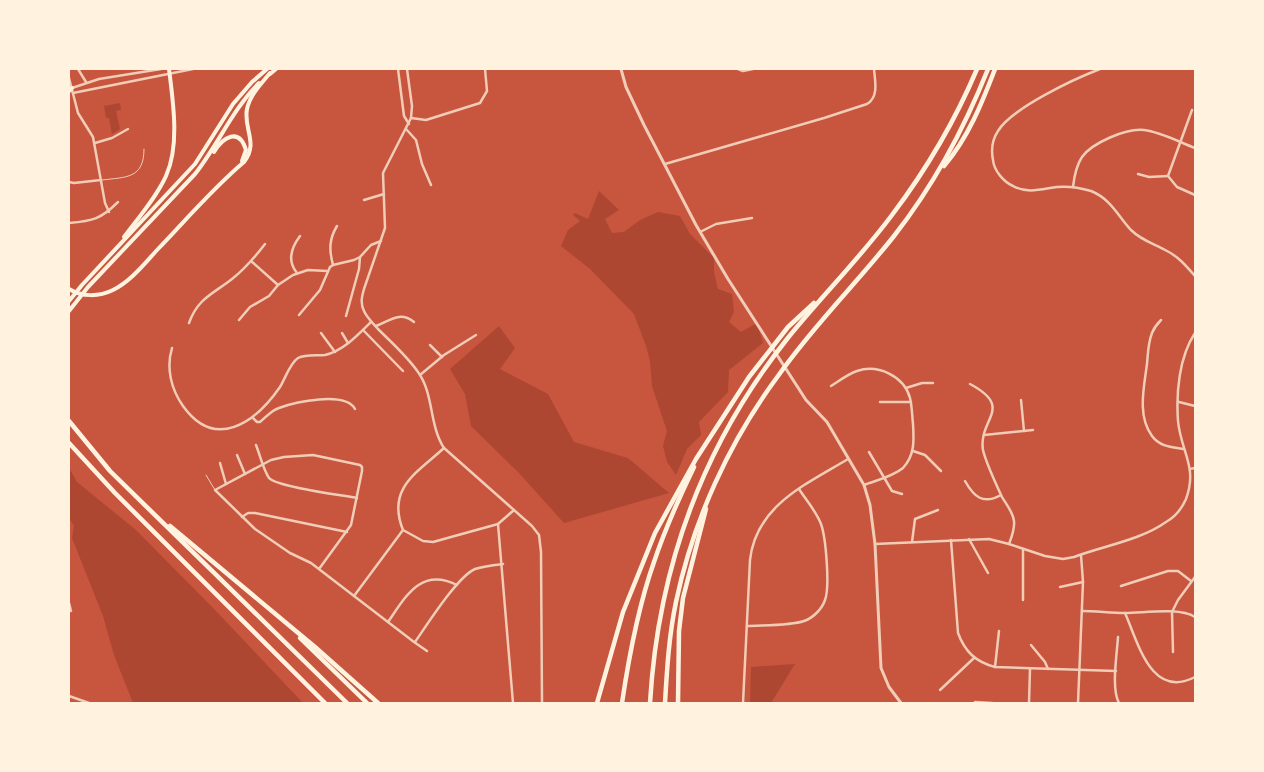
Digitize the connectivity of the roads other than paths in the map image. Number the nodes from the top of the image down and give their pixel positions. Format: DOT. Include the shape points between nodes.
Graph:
graph roads {
  1 [pos="78,69"];
  2 [pos="161,69"];
  3 [pos="169,69"];
  4 [pos="193,69"];
  5 [pos="267,69"];
  6 [pos="276,69"];
  7 [pos="398,69"];
  8 [pos="407,69"];
  9 [pos="485,69"];
  10 [pos="621,69"];
  11 [pos="738,69"];
  12 [pos="753,69"];
  13 [pos="874,69"];
  14 [pos="977,69"];
  15 [pos="988,69"];
  16 [pos="996,69"];
  17 [pos="1098,69"];
  18 [pos="144,72"];
  19 [pos="270,73"];
  20 [pos="170,74"];
  21 [pos="69,78"];
  22 [pos="145,79"];
  23 [pos="86,82"];
  24 [pos="71,91"];
  25 [pos="1192,110"];
  26 [pos="412,118"];
  27 [pos="409,124"];
  28 [pos="128,129"];
  29 [pos="406,129"];
  30 [pos="1180,142"];
  31 [pos="94,143"];
  32 [pos="144,148"];
  33 [pos="1195,148"];
  34 [pos="665,164"];
  35 [pos="238,167"];
  36 [pos="199,168"];
  37 [pos="938,172"];
  38 [pos="1138,174"];
  39 [pos="1168,176"];
  40 [pos="101,180"];
  41 [pos="69,182"];
  42 [pos="431,185"];
  43 [pos="1073,187"];
  44 [pos="384,194"];
  45 [pos="1195,195"];
  46 [pos="364,200"];
  47 [pos="118,202"];
  48 [pos="108,212"];
  49 [pos="752,218"];
  50 [pos="69,223"];
  51 [pos="337,226"];
  52 [pos="700,232"];
  53 [pos="300,236"];
  54 [pos="381,241"];
  55 [pos="265,244"];
  56 [pos="115,249"];
  57 [pos="360,257"];
  58 [pos="252,261"];
  59 [pos="333,265"];
  60 [pos="327,271"];
  61 [pos="297,273"];
  62 [pos="1195,276"];
  63 [pos="278,285"];
  64 [pos="830,288"];
  65 [pos="69,289"];
  66 [pos="69,301"];
  67 [pos="69,311"];
  68 [pos="299,315"];
  69 [pos="346,316"];
  70 [pos="239,320"];
  71 [pos="1161,320"];
  72 [pos="371,322"];
  73 [pos="414,322"];
  74 [pos="189,323"];
  75 [pos="376,326"];
  76 [pos="363,330"];
  77 [pos="321,333"];
  78 [pos="342,333"];
  79 [pos="1195,333"];
  80 [pos="476,335"];
  81 [pos="348,343"];
  82 [pos="430,345"];
  83 [pos="172,348"];
  84 [pos="335,352"];
  85 [pos="442,357"];
  86 [pos="403,371"];
  87 [pos="420,375"];
  88 [pos="933,383"];
  89 [pos="970,384"];
  90 [pos="831,386"];
  91 [pos="906,388"];
  92 [pos="1021,400"];
  93 [pos="880,402"];
  94 [pos="911,402"];
  95 [pos="1179,402"];
  96 [pos="1195,406"];
  97 [pos="355,409"];
  98 [pos="252,418"];
  99 [pos="69,421"];
  100 [pos="1033,430"];
  101 [pos="1024,431"];
  102 [pos="984,435"];
  103 [pos="708,439"];
  104 [pos="69,443"];
  105 [pos="256,445"];
  106 [pos="444,448"];
  107 [pos="1184,448"];
  108 [pos="913,451"];
  109 [pos="869,452"];
  110 [pos="237,455"];
  111 [pos="848,459"];
  112 [pos="220,463"];
  113 [pos="264,465"];
  114 [pos="1195,468"];
  115 [pos="1190,469"];
  116 [pos="941,471"];
  117 [pos="245,474"];
  118 [pos="206,475"];
  119 [pos="884,478"];
  120 [pos="965,481"];
  121 [pos="226,484"];
  122 [pos="864,485"];
  123 [pos="799,489"];
  124 [pos="215,490"];
  125 [pos="902,494"];
  126 [pos="1001,495"];
  127 [pos="357,498"];
  128 [pos="707,502"];
  129 [pos="143,503"];
  130 [pos="514,510"];
  131 [pos="938,510"];
  132 [pos="241,517"];
  133 [pos="498,524"];
  134 [pos="403,530"];
  135 [pos="347,532"];
  136 [pos="969,539"];
  137 [pos="951,540"];
  138 [pos="912,542"];
  139 [pos="875,544"];
  140 [pos="1009,544"];
  141 [pos="1023,549"];
  142 [pos="1081,554"];
  143 [pos="503,564"];
  144 [pos="319,569"];
  145 [pos="988,573"];
  146 [pos="1195,577"];
  147 [pos="1083,582"];
  148 [pos="1192,582"];
  149 [pos="457,585"];
  150 [pos="1121,586"];
  151 [pos="1060,587"];
  152 [pos="354,596"];
  153 [pos="1023,600"];
  154 [pos="69,603"];
  155 [pos="71,610"];
  156 [pos="1082,610"];
  157 [pos="1172,612"];
  158 [pos="1124,613"];
  159 [pos="276,615"];
  160 [pos="1195,617"];
  161 [pos="388,622"];
  162 [pos="747,626"];
  163 [pos="999,631"];
  164 [pos="1118,637"];
  165 [pos="414,642"];
  166 [pos="1031,645"];
  167 [pos="427,651"];
  168 [pos="1173,652"];
  169 [pos="974,658"];
  170 [pos="285,664"];
  171 [pos="995,667"];
  172 [pos="1030,669"];
  173 [pos="1048,669"];
  174 [pos="1079,670"];
  175 [pos="1116,671"];
  176 [pos="1195,677"];
  177 [pos="940,690"];
  178 [pos="69,696"];
  179 [pos="975,702"];
  180 [pos="89,703"];
  181 [pos="321,703"];
  182 [pos="325,703"];
  183 [pos="347,703"];
  184 [pos="367,703"];
  185 [pos="378,703"];
  186 [pos="513,703"];
  187 [pos="542,703"];
  188 [pos="597,703"];
  189 [pos="622,703"];
  190 [pos="650,703"];
  191 [pos="665,703"];
  192 [pos="678,703"];
  193 [pos="743,703"];
  194 [pos="902,703"];
  195 [pos="992,703"];
  196 [pos="1029,703"];
  197 [pos="1078,703"];
  198 [pos="1120,703"];
  1 -- 23 [label="street"];
  2 -- 18 [label="street"];
  3 -- 20 [label="main road"];
  4 -- 20 [label="street"];
  5 -- 56 [label="main road" via="233,104 195,164"];
  6 -- 19 [label="main road"];
  7 -- 27 [label="street" via="404,116"];
  8 -- 26 [label="street"];
  9 -- 26 [label="street" via="487,91 480,103 426,120"];
  10 -- 34 [label="street"];
  11 -- 12 [label="street" via="743,72"];
  13 -- 34 [label="street" via="874,95 867,104"];
  14 -- 64 [label="highway" via="941,142 919,178 891,217"];
  15 -- 37 [label="highway" via="973,106"];
  16 -- 37 [label="highway" via="963,140"];
  17 -- 43 [label="street" via="1028,105 999,128 992,144 993,164 998,174 1012,186 1029,191"];
  18 -- 22 [label="street"];
  18 -- 23 [label="street"];
  19 -- 35 [label="main road" via="248,104 246,118 251,136 250,151"];
  19 -- 36 [label="main road" via="241,104"];
  20 -- 22 [label="street"];
  20 -- 56 [label="main road" via="174,140 170,163 166,175"];
  21 -- 24 [label="street"];
  22 -- 24 [label="street"];
  23 -- 24 [label="street"];
  24 -- 31 [label="street"];
  25 -- 30 [label="street"];
  26 -- 27 [label="street"];
  27 -- 29 [label="street"];
  28 -- 31 [label="street"];
  29 -- 42 [label="street" via="416,140"];
  29 -- 44 [label="street" via="384,173"];
  30 -- 33 [label="street"];
  30 -- 39 [label="street"];
  30 -- 43 [label="street" via="1149,131 1122,132 1083,156"];
  31 -- 40 [label="street"];
  32 -- 40 [label="lane" via="143,164 137,172"];
  34 -- 52 [label="street"];
  35 -- 36 [label="main road" via="246,150 241,140 231,137 222,140"];
  35 -- 65 [label="main road" via="121,286 100,295 85,295"];
  36 -- 67 [label="main road"];
  37 -- 128 [label="highway" via="893,237 776,377 734,445"];
  38 -- 39 [label="street"];
  39 -- 45 [label="street" via="1177,186"];
  40 -- 41 [label="street"];
  40 -- 48 [label="street"];
  43 -- 62 [label="street" via="1102,197 1133,232 1180,259"];
  44 -- 46 [label="street"];
  44 -- 54 [label="street" via="385,220"];
  47 -- 48 [label="street"];
  48 -- 50 [label="street" via="92,221"];
  49 -- 52 [label="street" via="716,224"];
  51 -- 59 [label="street" via="330,241"];
  52 -- 111 [label="street" via="806,400 827,422"];
  53 -- 61 [label="street" via="291,260"];
  54 -- 57 [label="street" via="371,244"];
  54 -- 72 [label="street" via="361,298 364,312"];
  55 -- 58 [label="street"];
  56 -- 66 [label="main road"];
  57 -- 59 [label="street"];
  57 -- 69 [label="street"];
  58 -- 63 [label="street"];
  58 -- 74 [label="street" via="202,301"];
  59 -- 60 [label="street"];
  60 -- 61 [label="street"];
  60 -- 68 [label="street" via="320,290"];
  61 -- 63 [label="street"];
  63 -- 70 [label="street" via="269,296 246,310"];
  64 -- 103 [label="highway" via="788,327 768,351"];
  64 -- 190 [label="highway" via="754,383 726,430 697,490 667,582 657,633"];
  71 -- 107 [label="street" via="1152,331 1148,346 1144,418 1159,443"];
  72 -- 75 [label="street"];
  72 -- 76 [label="street"];
  73 -- 75 [label="street" via="401,316"];
  75 -- 87 [label="street"];
  76 -- 81 [label="street"];
  76 -- 86 [label="street"];
  77 -- 84 [label="street"];
  78 -- 81 [label="street"];
  79 -- 95 [label="street" via="1183,359"];
  80 -- 85 [label="street"];
  81 -- 84 [label="street"];
  82 -- 85 [label="street"];
  83 -- 98 [label="street" via="169,361 172,384 179,401 194,420 219,430"];
  84 -- 98 [label="street" via="298,359"];
  85 -- 87 [label="street"];
  87 -- 106 [label="street"];
  88 -- 91 [label="street"];
  89 -- 102 [label="street" via="987,394 993,406"];
  90 -- 91 [label="street" via="857,371 877,369 897,378"];
  91 -- 94 [label="street"];
  92 -- 101 [label="street"];
  93 -- 94 [label="street"];
  94 -- 108 [label="street"];
  95 -- 96 [label="street"];
  95 -- 107 [label="street" via="1178,422"];
  97 -- 98 [label="street" via="345,401 333,399 279,408 258,422"];
  99 -- 129 [label="highway" via="96,456"];
  100 -- 101 [label="street"];
  101 -- 102 [label="street"];
  102 -- 126 [label="street" via="983,450"];
  103 -- 188 [label="highway" via="655,533 623,612"];
  103 -- 189 [label="highway" via="653,564 634,635"];
  104 -- 170 [label="highway"];
  105 -- 113 [label="street"];
  106 -- 130 [label="street"];
  106 -- 134 [label="street" via="404,486 399,509"];
  107 -- 115 [label="street"];
  108 -- 116 [label="street" via="925,454"];
  108 -- 119 [label="street" via="902,468"];
  109 -- 119 [label="street"];
  110 -- 117 [label="street"];
  111 -- 122 [label="street"];
  111 -- 123 [label="street"];
  112 -- 121 [label="street"];
  113 -- 117 [label="street"];
  113 -- 127 [label="street" via="270,478 276,482"];
  113 -- 127 [label="street" via="278,458 309,454 357,464 362,467"];
  114 -- 115 [label="street"];
  115 -- 142 [label="street" via="1190,487 1184,503 1168,521 1154,530"];
  117 -- 121 [label="street"];
  118 -- 124 [label="lane"];
  119 -- 122 [label="street"];
  119 -- 125 [label="street" via="892,491"];
  120 -- 126 [label="street" via="980,499"];
  121 -- 124 [label="street"];
  122 -- 139 [label="street"];
  123 -- 162 [label="street" via="775,506 753,544"];
  123 -- 162 [label="street" via="822,526 826,600 816,614 804,622"];
  124 -- 132 [label="street"];
  126 -- 140 [label="street" via="1014,522"];
  127 -- 135 [label="street"];
  128 -- 191 [label="highway" via="690,548 676,602"];
  128 -- 192 [label="highway" via="683,598"];
  129 -- 159 [label="highway"];
  129 -- 183 [label="highway"];
  130 -- 133 [label="street"];
  130 -- 187 [label="street" via="535,528 541,541"];
  131 -- 138 [label="street" via="915,519"];
  132 -- 135 [label="street" via="255,513"];
  132 -- 144 [label="street" via="285,551"];
  133 -- 134 [label="street" via="433,542 418,539"];
  133 -- 143 [label="street"];
  134 -- 152 [label="street"];
  135 -- 144 [label="street"];
  136 -- 137 [label="street"];
  136 -- 140 [label="street"];
  136 -- 145 [label="street"];
  137 -- 138 [label="street"];
  137 -- 169 [label="street" via="958,633 962,644"];
  138 -- 139 [label="street"];
  139 -- 194 [label="street" via="881,668 889,687"];
  140 -- 141 [label="street"];
  141 -- 142 [label="street" via="1054,558"];
  141 -- 153 [label="street"];
  142 -- 147 [label="street"];
  143 -- 149 [label="street" via="477,568"];
  143 -- 186 [label="street"];
  144 -- 152 [label="street"];
  146 -- 148 [label="street"];
  147 -- 151 [label="street"];
  147 -- 156 [label="street"];
  148 -- 150 [label="street" via="1178,571 1168,571"];
  148 -- 157 [label="street"];
  149 -- 161 [label="street" via="443,579 417,585"];
  149 -- 165 [label="street"];
  152 -- 161 [label="street"];
  154 -- 155 [label="street"];
  156 -- 158 [label="street"];
  156 -- 174 [label="street"];
  157 -- 158 [label="street"];
  157 -- 160 [label="street"];
  157 -- 168 [label="street"];
  158 -- 176 [label="street" via="1145,661 1156,674 1176,682"];
  159 -- 184 [label="highway"];
  159 -- 185 [label="highway"];
  161 -- 165 [label="street"];
  162 -- 193 [label="street"];
  163 -- 171 [label="street"];
  164 -- 175 [label="street"];
  165 -- 167 [label="street"];
  166 -- 173 [label="street"];
  169 -- 171 [label="street"];
  169 -- 177 [label="street"];
  170 -- 181 [label="highway"];
  170 -- 182 [label="highway"];
  171 -- 172 [label="street"];
  172 -- 173 [label="street"];
  172 -- 196 [label="street"];
  173 -- 174 [label="street"];
  174 -- 175 [label="street"];
  174 -- 197 [label="street"];
  175 -- 198 [label="street" via="1116,694"];
  178 -- 180 [label="street"];
  179 -- 195 [label="street"];
}
